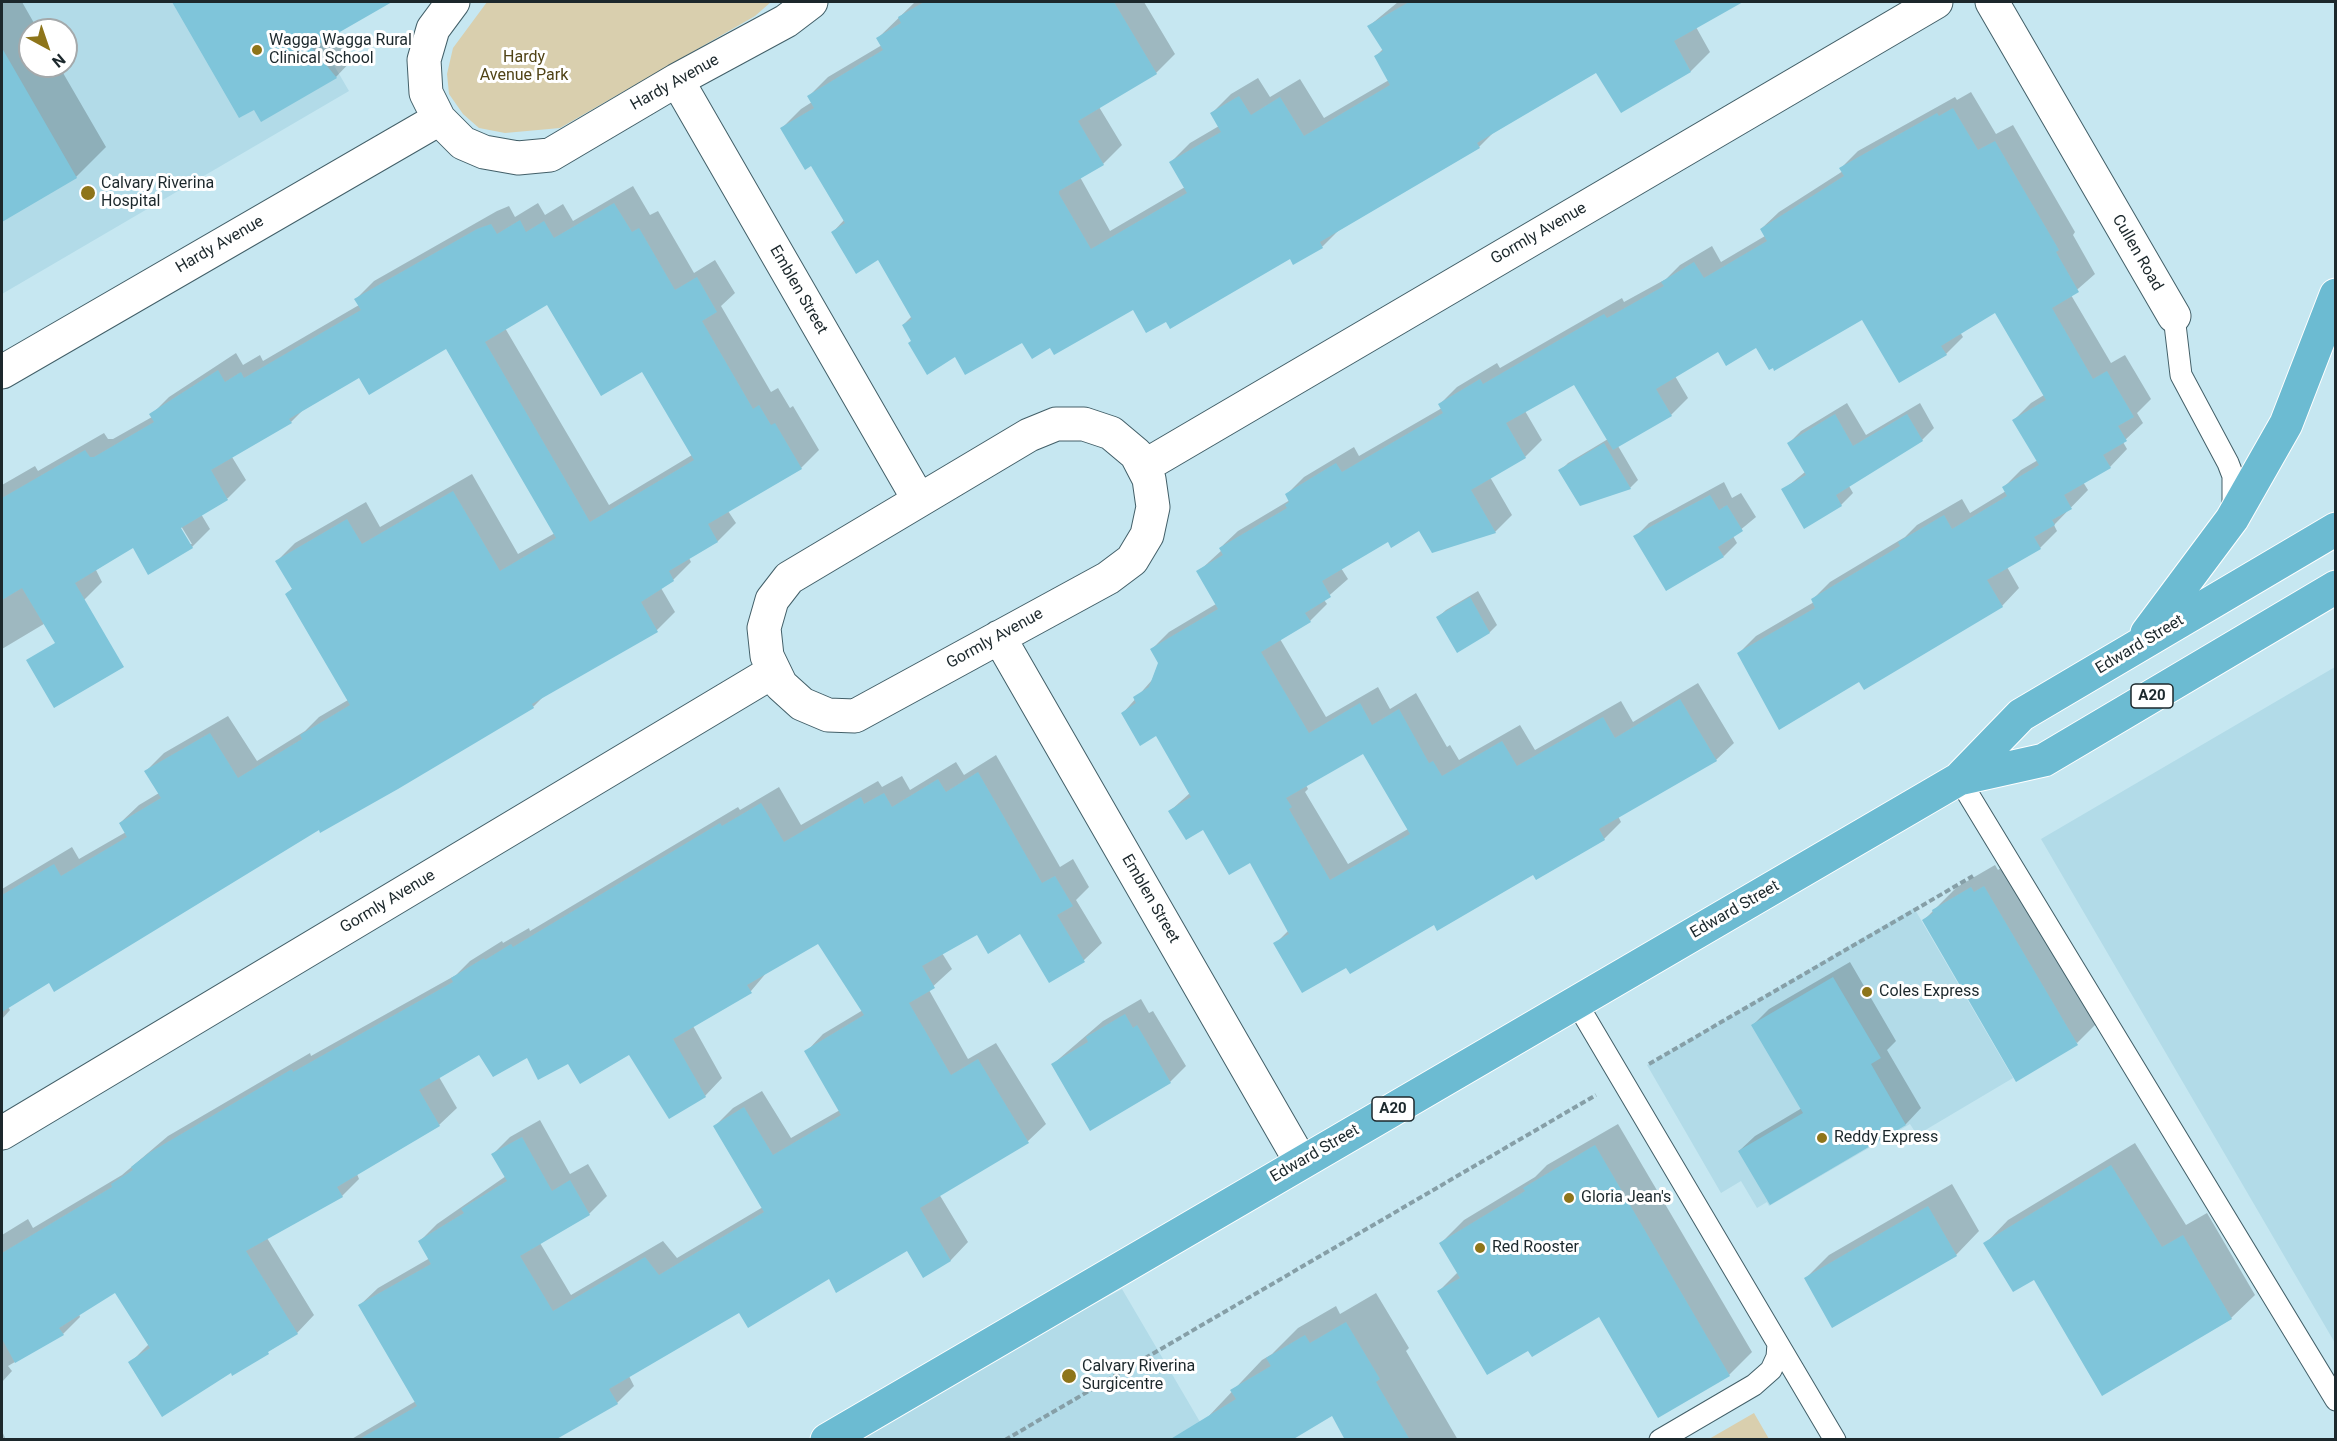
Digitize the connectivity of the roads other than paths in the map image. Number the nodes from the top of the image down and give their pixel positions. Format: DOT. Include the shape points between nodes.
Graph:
graph roads {
  1 [pos="453,2"];
  2 [pos="811,2"];
  3 [pos="1936,2"];
  4 [pos="1992,2"];
  5 [pos="677,80"];
  6 [pos="439,119"];
  7 [pos="2336,295"];
  8 [pos="2174,316"];
  9 [pos="2,372"];
  10 [pos="1143,467"];
  11 [pos="919,500"];
  12 [pos="2232,519"];
  13 [pos="2336,529"];
  14 [pos="2336,587"];
  15 [pos="999,637"];
  16 [pos="2137,646"];
  17 [pos="774,671"];
  18 [pos="1959,779"];
  19 [pos="1576,1002"];
  20 [pos="2,1133"];
  21 [pos="1301,1162"];
  22 [pos="1778,1344"];
  23 [pos="2336,1401"];
  24 [pos="827,1440"];
  25 [pos="1660,1440"];
  26 [pos="1835,1440"];
  1 -- 6 [label="street, Hardy Avenue" via="433,29 424,60 426,93"];
  2 -- 5 [label="street, Hardy Avenue" via="786,21"];
  3 -- 10 [label="street, Gormly Avenue"];
  4 -- 8 [label="street, Cullen Road"];
  5 -- 6 [label="street, Hardy Avenue" via="550,154 518,158 484,152 463,143"];
  5 -- 11 [label="street, Emblen Street"];
  6 -- 9 [label="street, Hardy Avenue"];
  7 -- 12 [label="highway" via="2286,424"];
  8 -- 12 [label="lane, Cullen Road" via="2181,375 2233,476"];
  10 -- 11 [label="street, Gormly Avenue" via="1136,454 1111,433 1084,424 1056,424 1029,435"];
  10 -- 15 [label="street, Gormly Avenue" via="1153,507 1147,535 1132,560 1108,578"];
  11 -- 17 [label="street, Gormly Avenue" via="789,578 772,600 764,628 767,656"];
  12 -- 16 [label="highway"];
  13 -- 16 [label="highway, Edward Street / A20"];
  14 -- 18 [label="highway, Edward Street / A20" via="2044,760"];
  15 -- 17 [label="street, Gormly Avenue" via="855,716 828,715 802,704 781,685"];
  15 -- 21 [label="street, Emblen Street"];
  16 -- 18 [label="highway, Edward Street / A20" via="2021,715"];
  17 -- 20 [label="street, Gormly Avenue"];
  18 -- 19 [label="highway, Edward Street / A20"];
  18 -- 23 [label="lane"];
  19 -- 21 [label="highway, Edward Street / A20"];
  19 -- 22 [label="lane"];
  21 -- 24 [label="highway, Edward Street / A20"];
  22 -- 25 [label="lane" via="1771,1370 1754,1385"];
  22 -- 26 [label="lane"];
}
